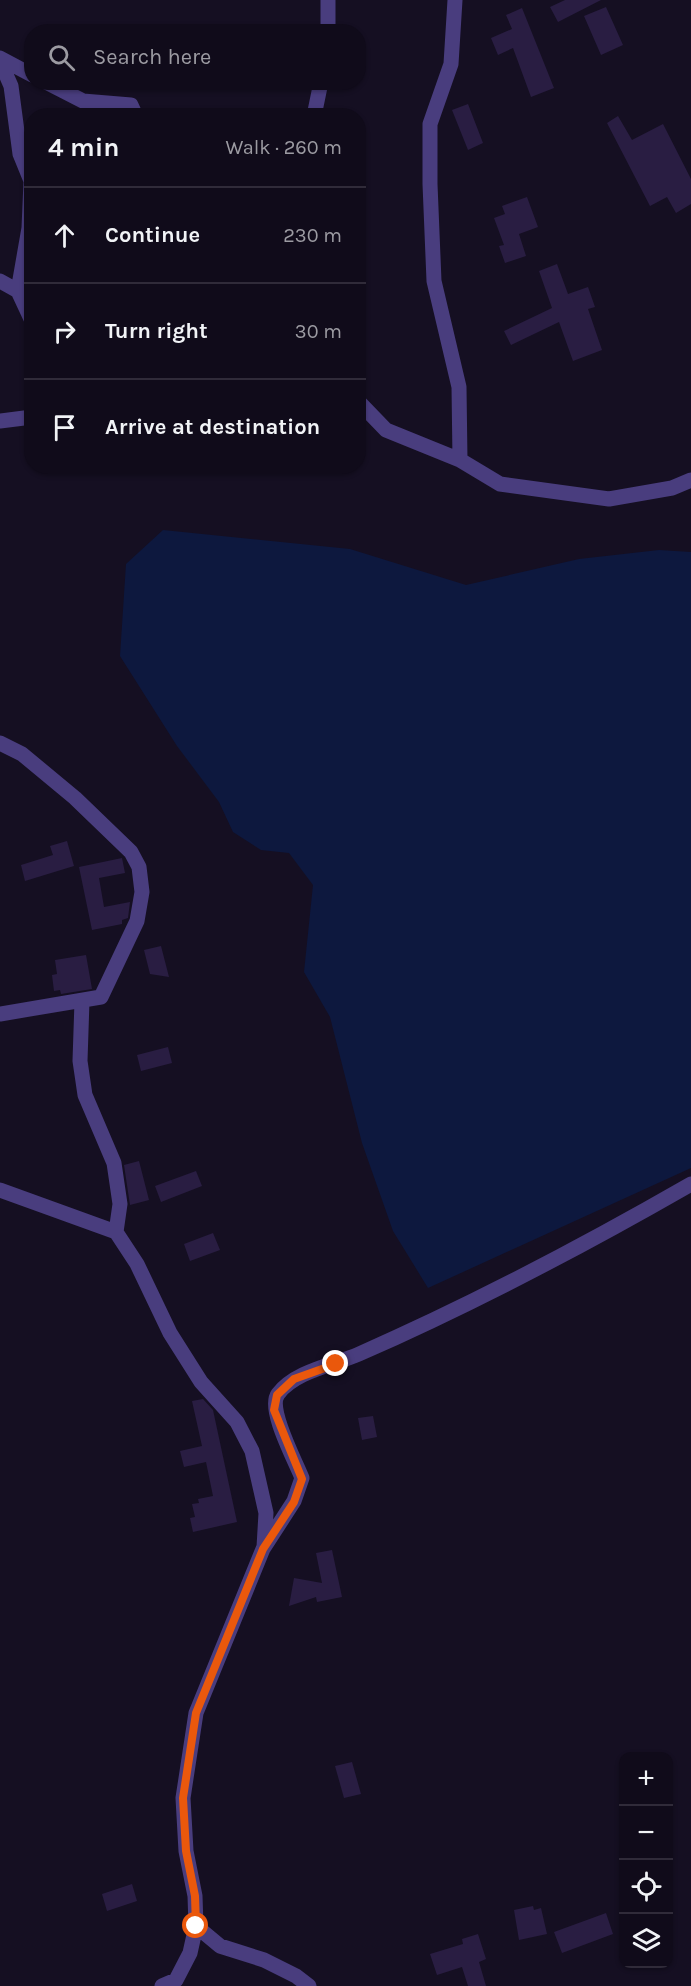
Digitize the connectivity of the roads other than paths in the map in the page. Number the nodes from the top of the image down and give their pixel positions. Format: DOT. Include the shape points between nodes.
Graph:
graph roads {
  1 [pos="455,0"];
  2 [pos="330,1"];
  3 [pos="329,24"];
  4 [pos="0,59"];
  5 [pos="24,71"];
  6 [pos="62,90"];
  7 [pos="319,90"];
  8 [pos="132,108"];
  9 [pos="316,108"];
  10 [pos="24,164"];
  11 [pos="24,257"];
  12 [pos="0,281"];
  13 [pos="18,291"];
  14 [pos="24,304"];
  15 [pos="366,409"];
  16 [pos="24,418"];
  17 [pos="0,421"];
  18 [pos="460,460"];
  19 [pos="691,480"];
  20 [pos="0,743"];
  21 [pos="82,1001"];
  22 [pos="0,1014"];
  23 [pos="691,1184"];
  24 [pos="0,1190"];
  25 [pos="116,1232"];
  26 [pos="263,1549"];
  27 [pos="196,1926"];
  28 [pos="162,1986"];
  29 [pos="309,1986"];
  1 -- 18 [label="street" via="451,64 430,124 429,184 434,281 459,387"];
  2 -- 3 [label="street"];
  4 -- 5 [label="street"];
  4 -- 10 [label="street" via="11,86"];
  6 -- 8 [label="street" via="83,101"];
  7 -- 9 [label="street"];
  11 -- 13 [label="street"];
  12 -- 13 [label="street"];
  13 -- 14 [label="street"];
  15 -- 18 [label="street" via="386,430"];
  16 -- 17 [label="street"];
  18 -- 19 [label="street" via="500,484 609,499 672,488"];
  20 -- 21 [label="street" via="22,754 75,798 130,852 139,867 142,892 137,921 101,997"];
  21 -- 22 [label="street"];
  21 -- 25 [label="street" via="80,1060 86,1095 114,1163 120,1204"];
  23 -- 26 [label="street" via="494,1291 396,1338 294,1379 277,1395 274,1410 302,1479 294,1502"];
  24 -- 25 [label="street"];
  25 -- 26 [label="street" via="137,1264 170,1333 201,1382 237,1422 252,1451 266,1513"];
  26 -- 27 [label="street" via="196,1713 183,1798"];
  27 -- 28 [label="street" via="190,1953 176,1980"];
  27 -- 29 [label="street" via="220,1946 264,1960"];
}
